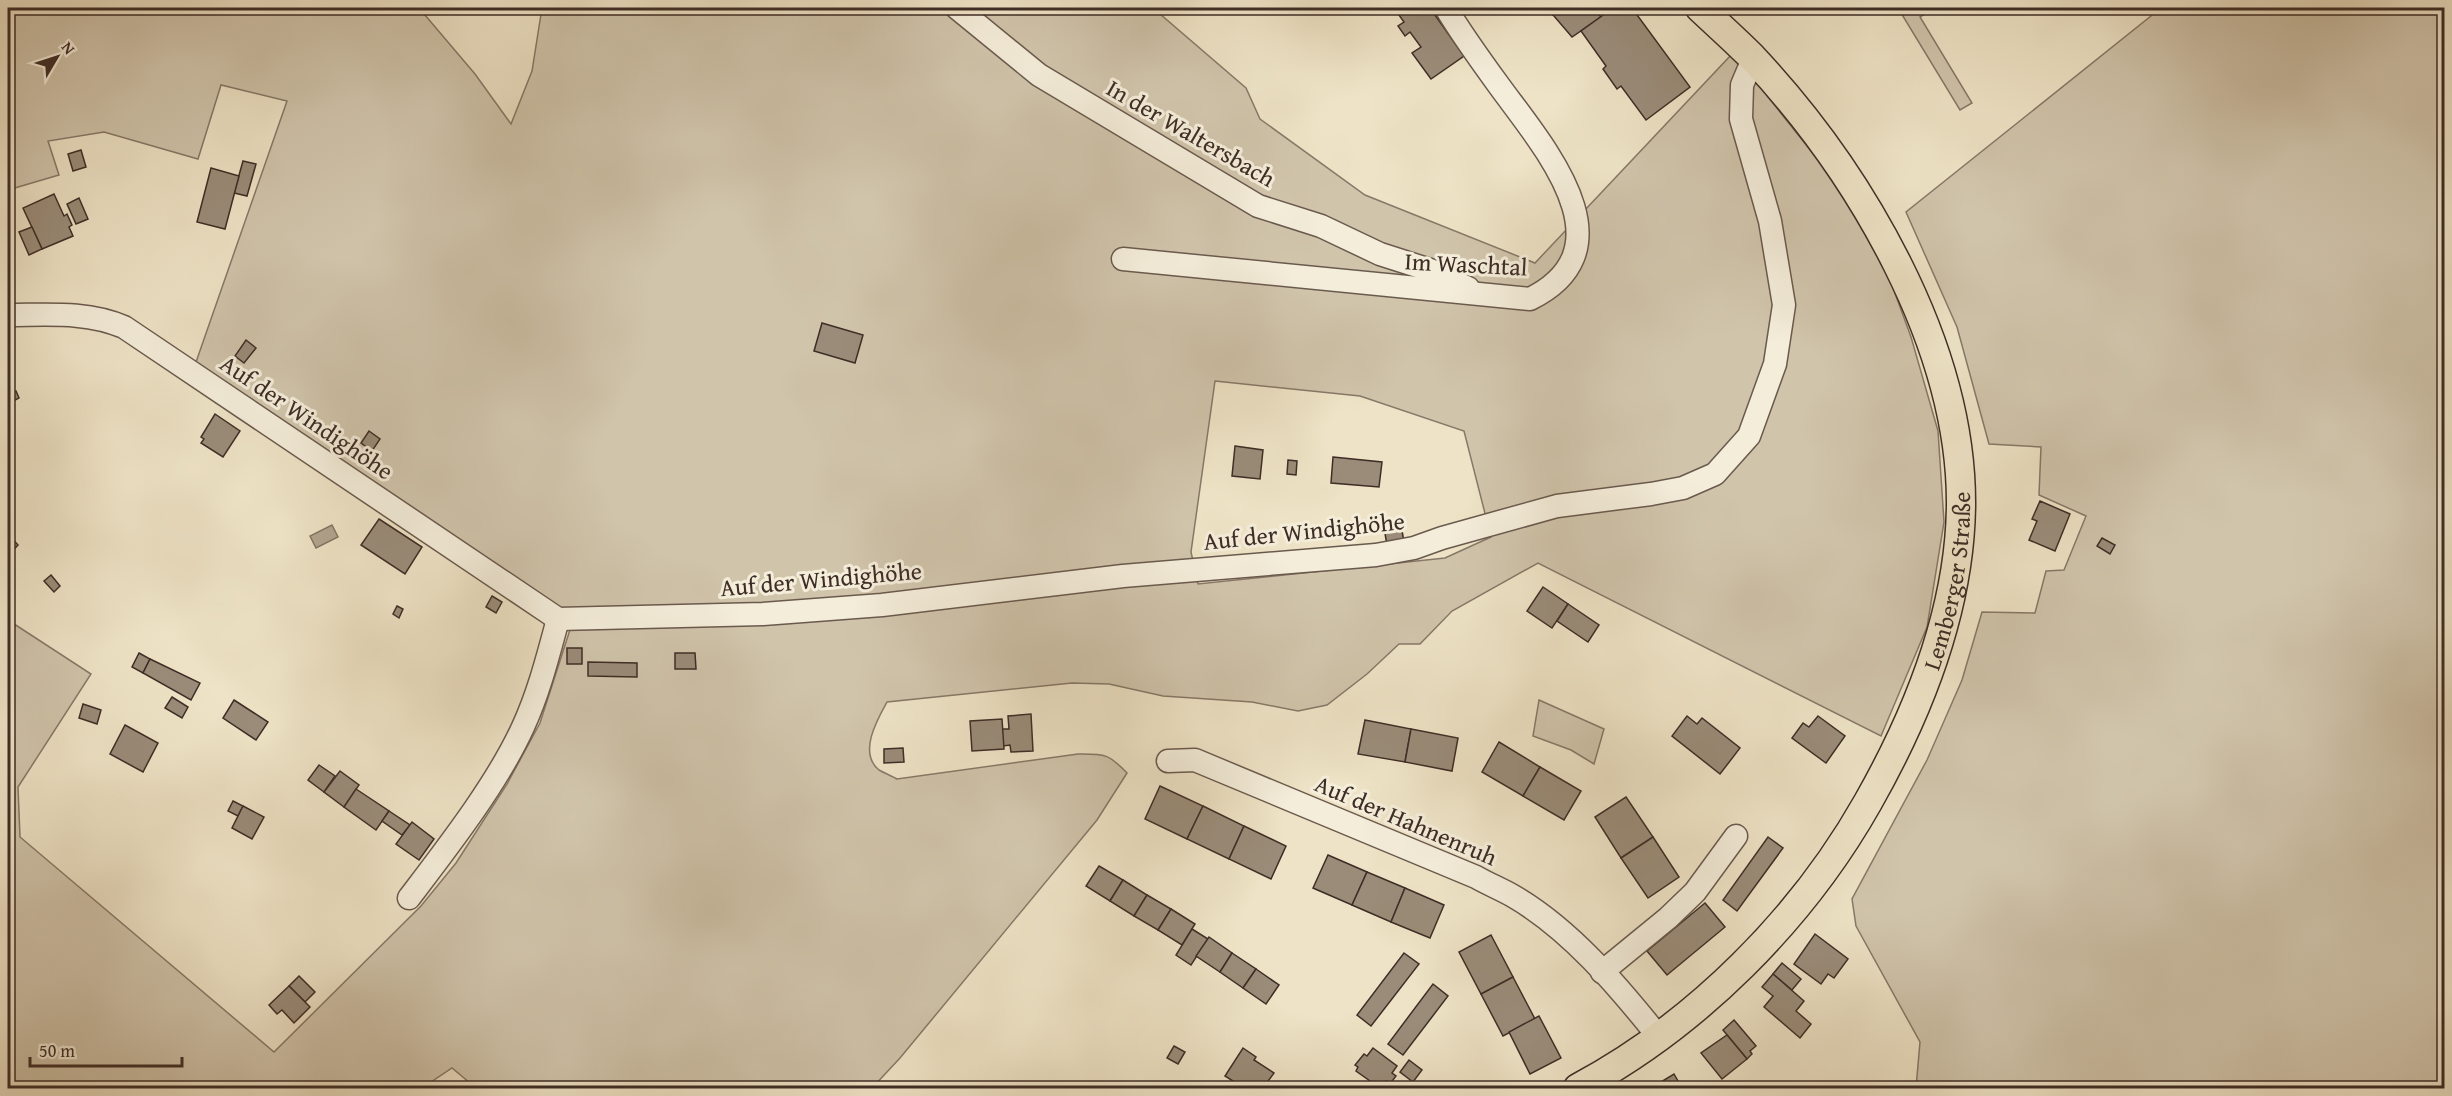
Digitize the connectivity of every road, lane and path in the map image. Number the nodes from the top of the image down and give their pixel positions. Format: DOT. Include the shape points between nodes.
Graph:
graph roads {
  1 [pos="957,8"];
  2 [pos="1446,8"];
  3 [pos="1703,9"];
  4 [pos="1754,59"];
  5 [pos="1123,259"];
  6 [pos="1485,296"];
  7 [pos="8,315"];
  8 [pos="558,619"];
  9 [pos="1168,760"];
  10 [pos="1736,836"];
  11 [pos="409,898"];
  12 [pos="1602,972"];
  13 [pos="1658,1036"];
  14 [pos="1578,1089"];
  1 -- 6 [label="street, In der Waltersbach" via="1039,75 1258,206 1321,226"];
  2 -- 6 [label="street, Im Waschtal" via="1545,147 1572,199 1579,236 1564,275 1546,291 1530,299"];
  3 -- 4 [label="main road, Lemberger Straße"];
  4 -- 8 [label="street, Auf der Windighöhe" via="1742,85 1741,119 1770,221 1784,305 1775,364 1749,436 1715,474 1683,488 1557,506 1414,548 1376,555 1123,576 882,605 763,614"];
  4 -- 13 [label="main road, Lemberger Straße" via="1807,122 1850,182 1915,301 1939,370 1956,440 1961,507 1955,573 1935,655 1903,736 1850,835 1804,898 1747,960"];
  5 -- 6 [label="street, Im Waschtal"];
  7 -- 8 [label="street, Auf der Windighöhe" via="83,315 124,327"];
  8 -- 11 [label="street" via="536,696 522,729 478,802"];
  9 -- 12 [label="street, Auf der Hahnenruh" via="1195,760 1485,882 1537,912"];
  10 -- 12 [label="street" via="1695,892"];
  12 -- 13 [label="street, Auf der Hahnenruh"];
  13 -- 14 [label="main road, Lemberger Straße"];
}
